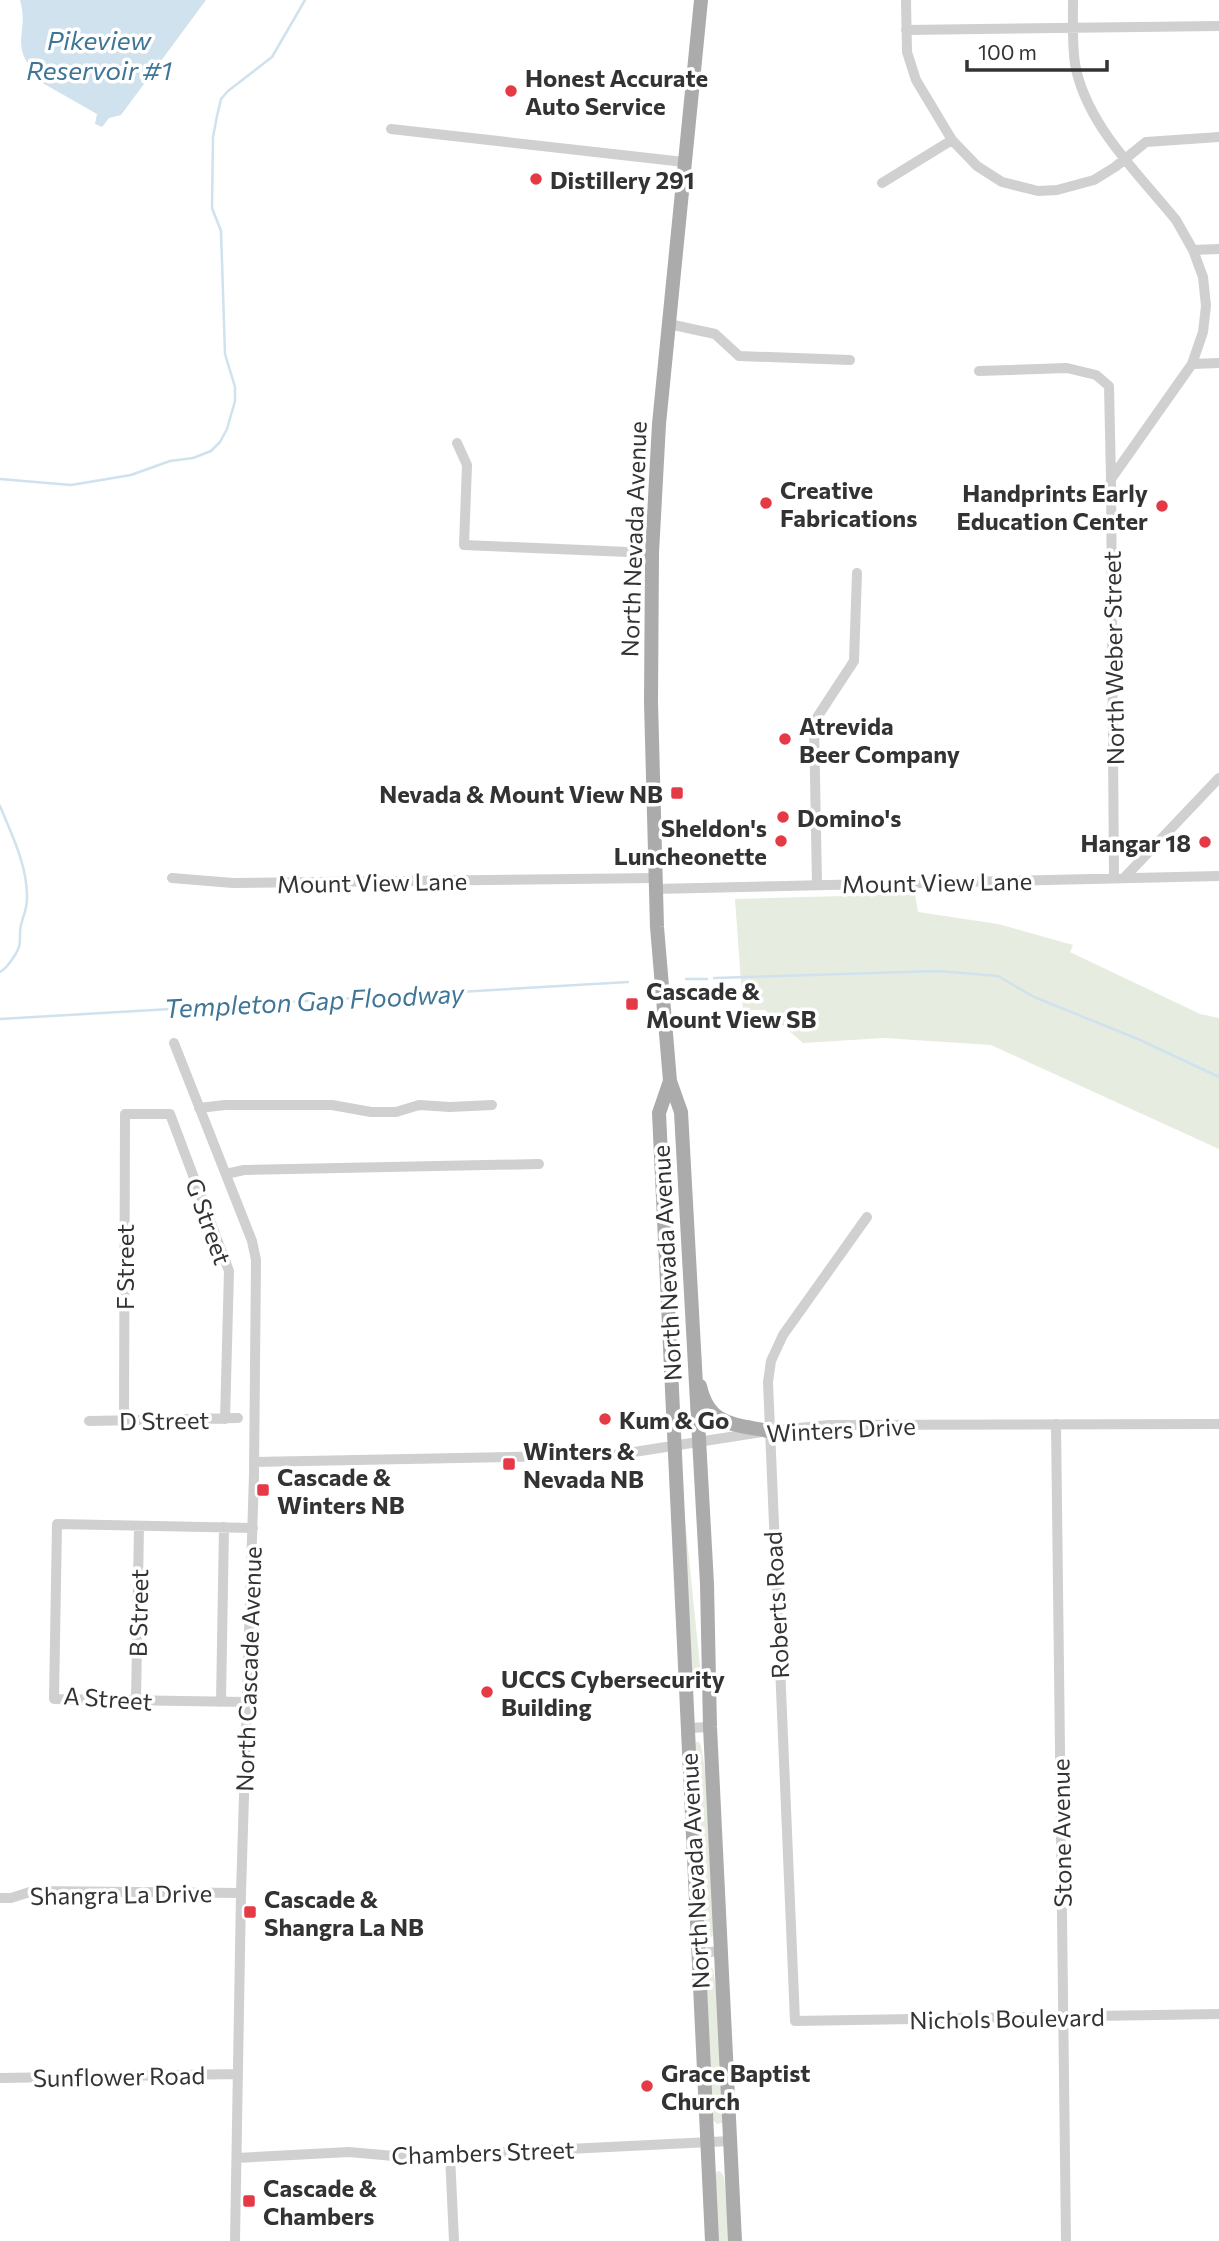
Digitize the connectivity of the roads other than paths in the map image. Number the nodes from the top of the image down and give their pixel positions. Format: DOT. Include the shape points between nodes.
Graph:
graph roads {
  1 [pos="701,0"];
  2 [pos="906,0"];
  3 [pos="1073,0"];
  4 [pos="1219,26"];
  5 [pos="1073,27"];
  6 [pos="906,30"];
  7 [pos="391,129"];
  8 [pos="1219,137"];
  9 [pos="952,140"];
  10 [pos="1125,157"];
  11 [pos="684,162"];
  12 [pos="882,183"];
  13 [pos="1219,249"];
  14 [pos="1194,250"];
  15 [pos="669,324"];
  16 [pos="850,360"];
  17 [pos="1219,363"];
  18 [pos="1192,364"];
  19 [pos="979,371"];
  20 [pos="457,443"];
  21 [pos="1111,479"];
  22 [pos="652,553"];
  23 [pos="857,573"];
  24 [pos="1219,778"];
  25 [pos="1219,876"];
  26 [pos="172,878"];
  27 [pos="1119,878"];
  28 [pos="656,884"];
  29 [pos="817,884"];
  30 [pos="174,1043"];
  31 [pos="670,1081"];
  32 [pos="492,1105"];
  33 [pos="199,1108"];
  34 [pos="125,1114"];
  35 [pos="540,1164"];
  36 [pos="226,1174"];
  37 [pos="867,1217"];
  38 [pos="694,1358"];
  39 [pos="245,1418"];
  40 [pos="225,1419"];
  41 [pos="89,1421"];
  42 [pos="124,1421"];
  43 [pos="1056,1424"];
  44 [pos="1219,1424"];
  45 [pos="768,1431"];
  46 [pos="698,1443"];
  47 [pos="675,1446"];
  48 [pos="254,1462"];
  49 [pos="139,1526"];
  50 [pos="224,1527"];
  51 [pos="253,1528"];
  52 [pos="136,1701"];
  53 [pos="221,1702"];
  54 [pos="247,1702"];
  55 [pos="710,1727"];
  56 [pos="688,1728"];
  57 [pos="242,1893"];
  58 [pos="0,1898"];
  59 [pos="721,1951"];
  60 [pos="699,1953"];
  61 [pos="1219,2014"];
  62 [pos="1063,2018"];
  63 [pos="795,2021"];
  64 [pos="238,2074"];
  65 [pos="0,2078"];
  66 [pos="730,2141"];
  67 [pos="707,2142"];
  68 [pos="450,2155"];
  69 [pos="237,2158"];
  70 [pos="235,2241"];
  71 [pos="454,2241"];
  72 [pos="712,2241"];
  73 [pos="735,2241"];
  74 [pos="1066,2241"];
  1 -- 11 [label="main road, North Nevada Avenue"];
  2 -- 6 [label="street"];
  3 -- 5 [label="street"];
  4 -- 5 [label="street"];
  5 -- 6 [label="street"];
  5 -- 10 [label="street" via="1084,96 1102,131"];
  6 -- 9 [label="street" via="910,67"];
  7 -- 11 [label="street"];
  8 -- 10 [label="street" via="1156,139"];
  9 -- 10 [label="street" via="988,175 1038,191 1094,180"];
  9 -- 12 [label="street"];
  10 -- 14 [label="street"];
  11 -- 15 [label="main road, North Nevada Avenue"];
  13 -- 14 [label="street"];
  14 -- 18 [label="street" via="1206,306"];
  15 -- 16 [label="street" via="715,334 739,356"];
  15 -- 22 [label="main road, North Nevada Avenue"];
  17 -- 18 [label="street"];
  18 -- 21 [label="street"];
  19 -- 21 [label="street, North Weber Street" via="1067,369 1096,374 1109,386"];
  20 -- 22 [label="street" via="467,465 464,545"];
  21 -- 27 [label="street, North Weber Street"];
  22 -- 28 [label="main road, North Nevada Avenue"];
  23 -- 29 [label="street" via="855,661 814,722"];
  24 -- 27 [label="street"];
  25 -- 27 [label="street, Mount View Lane"];
  26 -- 28 [label="street, Mount View Lane" via="233,883"];
  27 -- 29 [label="street, Mount View Lane"];
  28 -- 29 [label="street, Mount View Lane"];
  28 -- 31 [label="main road, North Nevada Avenue"];
  30 -- 33 [label="street, North Cascade Avenue"];
  31 -- 38 [label="main road, North Nevada Avenue" via="681,1112"];
  31 -- 47 [label="main road, North Nevada Avenue" via="659,1113"];
  32 -- 33 [label="street" via="419,1105 396,1112 332,1105"];
  33 -- 36 [label="street, North Cascade Avenue"];
  34 -- 40 [label="street, G Street" via="170,1114 229,1272"];
  34 -- 42 [label="street, F Street"];
  35 -- 36 [label="street"];
  36 -- 39 [label="street, North Cascade Avenue" via="256,1260"];
  37 -- 45 [label="street, Roberts Road" via="776,1349 768,1382"];
  38 -- 45 [label="main road" via="702,1395 715,1416"];
  38 -- 46 [label="main road, North Nevada Avenue"];
  39 -- 40 [label="street, D Street"];
  39 -- 48 [label="street, North Cascade Avenue"];
  40 -- 42 [label="street, D Street"];
  41 -- 42 [label="street, D Street"];
  43 -- 44 [label="street, Winters Drive"];
  43 -- 45 [label="street, Winters Drive" via="829,1425"];
  43 -- 62 [label="street, Stone Avenue"];
  45 -- 46 [label="street, Winters Drive"];
  45 -- 63 [label="street, Roberts Road"];
  46 -- 47 [label="street, Winters Drive"];
  46 -- 55 [label="main road, North Nevada Avenue"];
  47 -- 48 [label="street, Winters Drive" via="588,1456"];
  47 -- 56 [label="main road, North Nevada Avenue"];
  48 -- 51 [label="street, North Cascade Avenue"];
  49 -- 50 [label="street"];
  49 -- 52 [label="street, B Street"];
  49 -- 52 [label="street, A Street" via="57,1524 54,1699"];
  50 -- 51 [label="street"];
  50 -- 53 [label="street"];
  51 -- 54 [label="street, North Cascade Avenue"];
  52 -- 53 [label="street, A Street"];
  53 -- 54 [label="street, A Street"];
  54 -- 57 [label="street, North Cascade Avenue"];
  55 -- 56 [label="street"];
  55 -- 59 [label="main road, North Nevada Avenue"];
  56 -- 60 [label="main road, North Nevada Avenue"];
  57 -- 58 [label="street, Shangra La Drive" via="33,1891"];
  57 -- 64 [label="street, North Cascade Avenue"];
  59 -- 60 [label="street"];
  59 -- 66 [label="main road, North Nevada Avenue"];
  60 -- 67 [label="main road, North Nevada Avenue"];
  61 -- 62 [label="street, Nichols Boulevard"];
  62 -- 63 [label="street, Nichols Boulevard"];
  62 -- 74 [label="street, Stone Avenue"];
  64 -- 65 [label="street, Sunflower Road"];
  64 -- 69 [label="street, North Cascade Avenue"];
  66 -- 67 [label="street, Chambers Street"];
  66 -- 73 [label="main road, North Nevada Avenue"];
  67 -- 68 [label="street, Chambers Street"];
  67 -- 72 [label="main road, North Nevada Avenue"];
  68 -- 69 [label="street, Chambers Street" via="392,2157 349,2152"];
  68 -- 71 [label="street"];
  69 -- 70 [label="street, North Cascade Avenue"];
}
